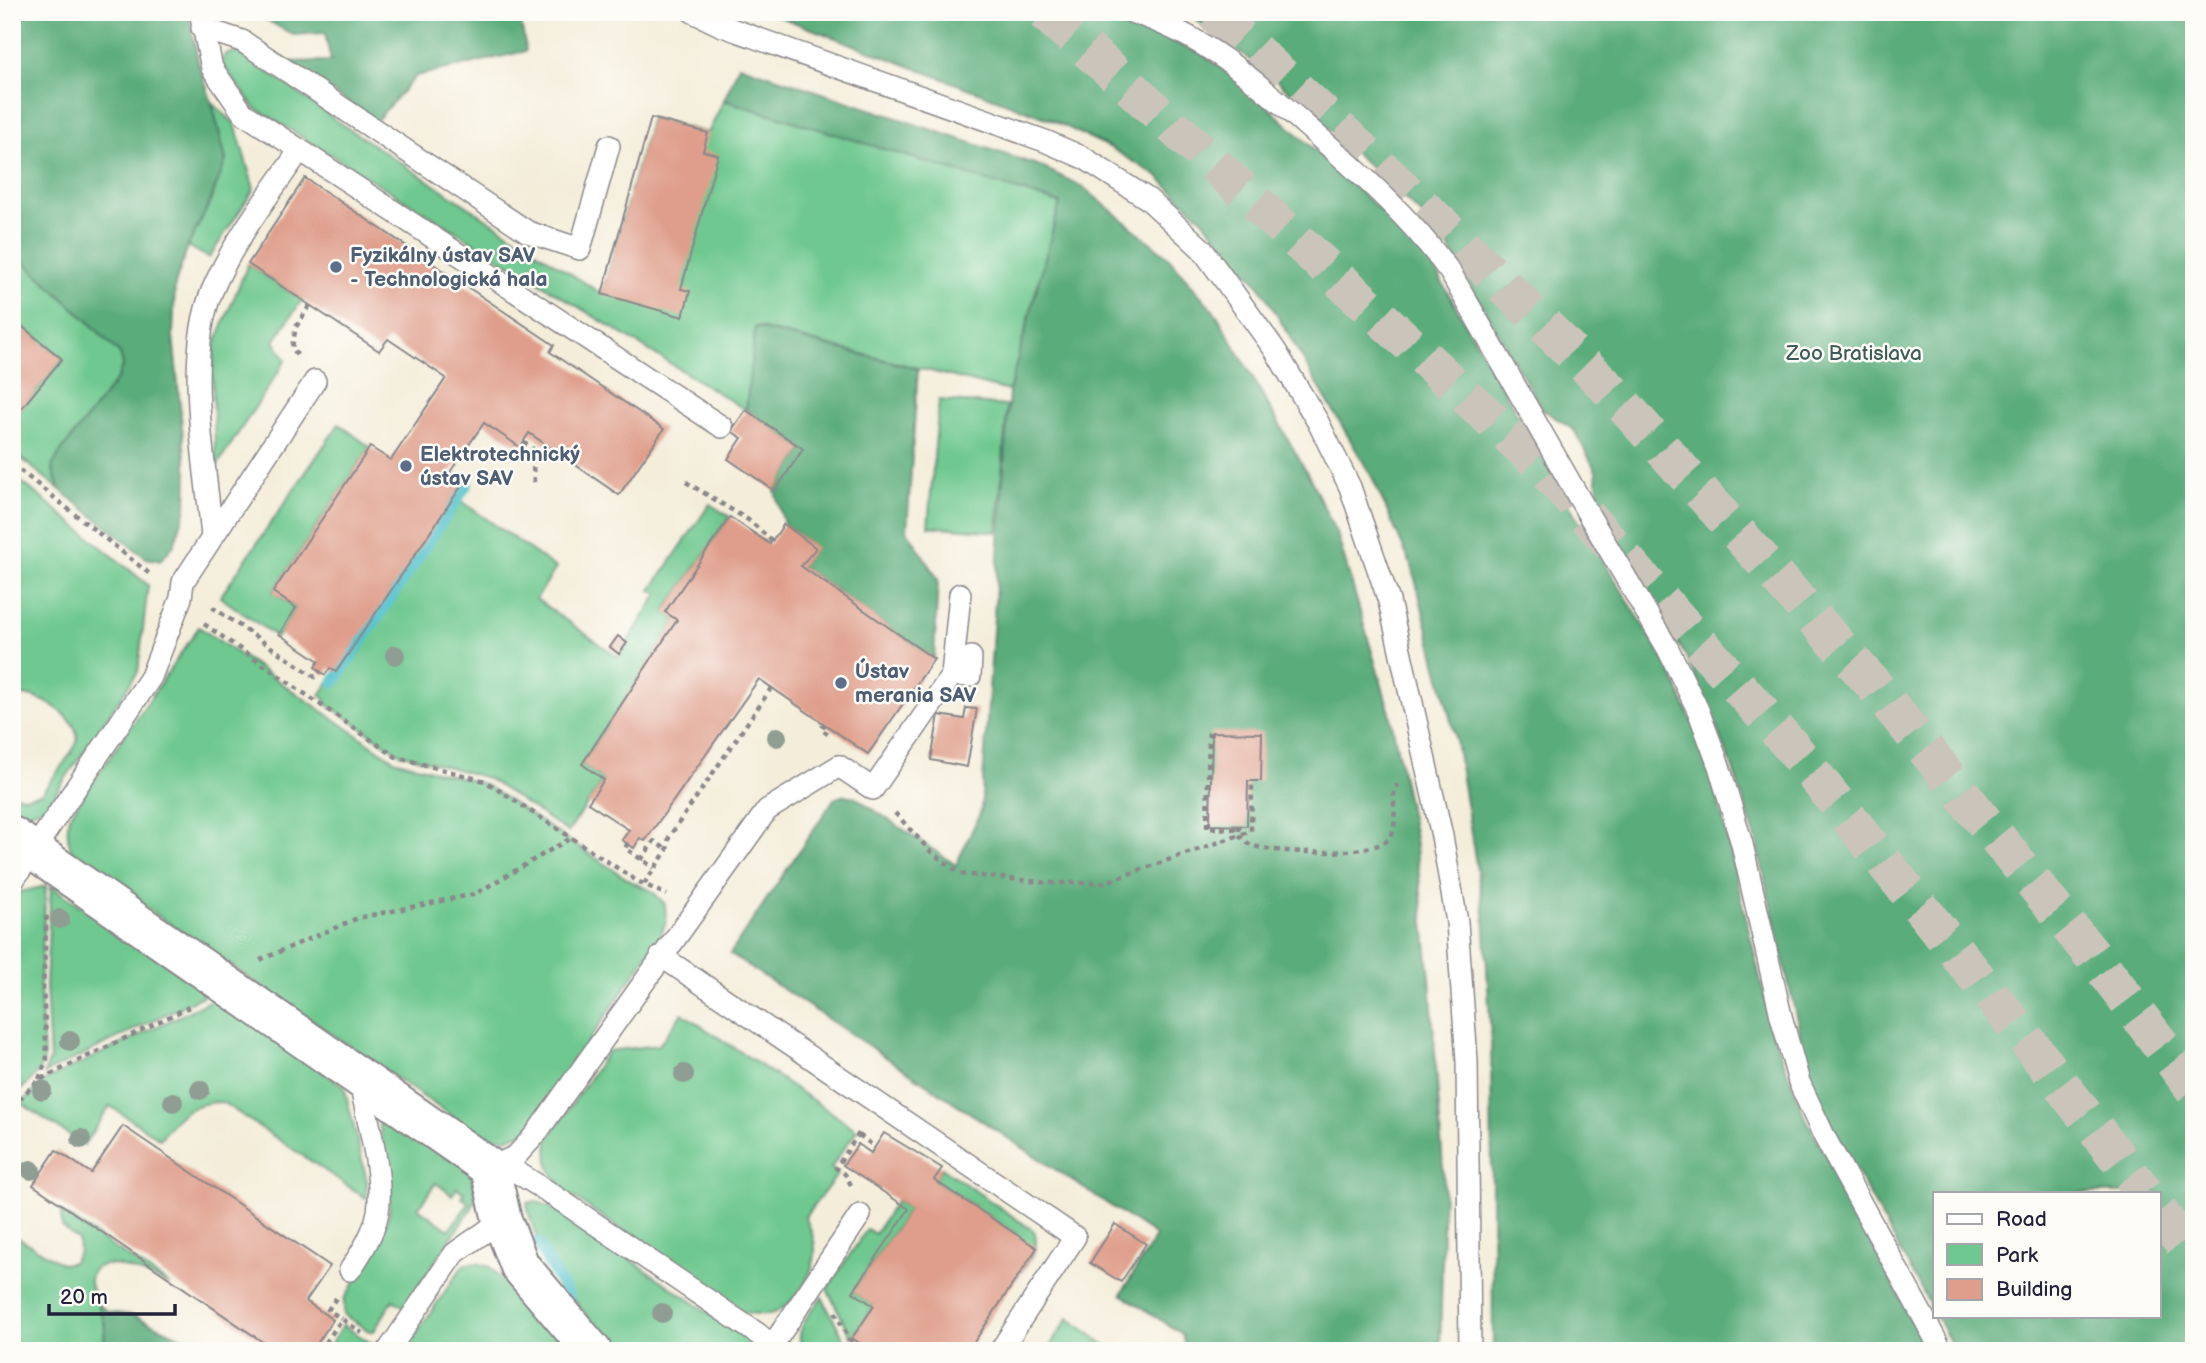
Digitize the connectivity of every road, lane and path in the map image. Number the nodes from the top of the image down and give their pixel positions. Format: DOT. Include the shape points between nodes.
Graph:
graph roads {
  1 [pos="693,12"];
  2 [pos="1131,12"];
  3 [pos="201,20"];
  4 [pos="609,146"];
  5 [pos="300,149"];
  6 [pos="310,305"];
  7 [pos="309,373"];
  8 [pos="722,427"];
  9 [pos="523,442"];
  10 [pos="12,464"];
  11 [pos="686,482"];
  12 [pos="534,483"];
  13 [pos="212,537"];
  14 [pos="772,541"];
  15 [pos="145,570"];
  16 [pos="960,594"];
  17 [pos="181,598"];
  18 [pos="214,608"];
  19 [pos="971,657"];
  20 [pos="320,671"];
  21 [pos="952,675"];
  22 [pos="772,687"];
  23 [pos="825,724"];
  24 [pos="1209,732"];
  25 [pos="836,740"];
  26 [pos="1430,777"];
  27 [pos="1252,785"];
  28 [pos="873,789"];
  29 [pos="1239,830"];
  30 [pos="572,838"];
  31 [pos="628,843"];
  32 [pos="23,844"];
  33 [pos="667,850"];
  34 [pos="641,860"];
  35 [pos="655,868"];
  36 [pos="12,882"];
  37 [pos="643,884"];
  38 [pos="47,909"];
  39 [pos="696,909"];
  40 [pos="661,956"];
  41 [pos="251,964"];
  42 [pos="199,1002"];
  43 [pos="359,1075"];
  44 [pos="38,1080"];
  45 [pos="12,1106"];
  46 [pos="875,1147"];
  47 [pos="490,1168"];
  48 [pos="841,1171"];
  49 [pos="860,1215"];
  50 [pos="502,1220"];
  51 [pos="350,1270"];
  52 [pos="831,1304"];
  53 [pos="364,1334"];
  54 [pos="775,1348"];
  55 [pos="320,1351"];
  56 [pos="388,1351"];
  57 [pos="592,1351"];
  58 [pos="866,1351"];
  59 [pos="1000,1351"];
  60 [pos="1470,1351"];
  61 [pos="1942,1351"];
  1 -- 26 [label="lane" via="1084,158 1148,199 1202,249 1275,350 1350,487 1389,601"];
  2 -- 61 [label="lane" via="1198,40 1253,79 1380,191 1450,272 1668,649 1698,710 1742,844 1800,1082 1825,1138"];
  3 -- 4 [label="lane" via="242,41 528,232 580,249"];
  3 -- 5 [label="lane" via="212,68 243,113"];
  5 -- 8 [label="lane"];
  5 -- 13 [label="lane" via="230,256 211,292 201,329 199,403"];
  6 -- 7 [label="path" via="296,327 292,346"];
  7 -- 13 [label="lane"];
  9 -- 12 [label="path" via="532,448"];
  10 -- 15 [label="path"];
  11 -- 14 [label="path" via="750,521"];
  13 -- 17 [label="lane" via="183,582"];
  16 -- 21 [label="lane"];
  17 -- 30 [label="path" via="204,624 396,757 485,781"];
  17 -- 32 [label="lane" via="151,677"];
  18 -- 20 [label="path" via="316,677"];
  19 -- 21 [label="lane" via="970,676"];
  21 -- 28 [label="lane"];
  22 -- 33 [label="path" via="669,837"];
  23 -- 25 [label="path" via="821,729"];
  24 -- 29 [label="path" via="1206,828"];
  26 -- 29 [label="path" via="1395,787 1394,829 1378,846 1357,851 1297,851 1250,845"];
  26 -- 60 [label="lane" via="1457,922 1467,1061"];
  27 -- 29 [label="path" via="1251,831"];
  28 -- 29 [label="path" via="931,852 961,874 986,878 1103,883"];
  28 -- 39 [label="lane" via="839,766 767,810"];
  30 -- 37 [label="path"];
  30 -- 41 [label="path" via="475,894 358,918"];
  31 -- 34 [label="path" via="625,848"];
  32 -- 36 [label="lane"];
  32 -- 43 [label="street"];
  33 -- 34 [label="path" via="654,841"];
  33 -- 35 [label="path"];
  34 -- 35 [label="path"];
  35 -- 37 [label="path"];
  37 -- 39 [label="path"];
  38 -- 44 [label="path" via="43,989 47,1059"];
  39 -- 40 [label="lane"];
  40 -- 47 [label="lane" via="535,1135 516,1156"];
  40 -- 59 [label="lane" via="1074,1237"];
  42 -- 44 [label="path"];
  43 -- 47 [label="street"];
  43 -- 51 [label="lane" via="379,1199 369,1239"];
  44 -- 45 [label="path"];
  46 -- 48 [label="path" via="859,1135 836,1168"];
  47 -- 50 [label="street"];
  47 -- 54 [label="lane" via="518,1173 544,1189"];
  49 -- 54 [label="lane"];
  50 -- 56 [label="lane" via="455,1253"];
  50 -- 57 [label="street" via="520,1266"];
  52 -- 58 [label="path" via="849,1339"];
  53 -- 55 [label="path" via="342,1319 329,1331"];
}
